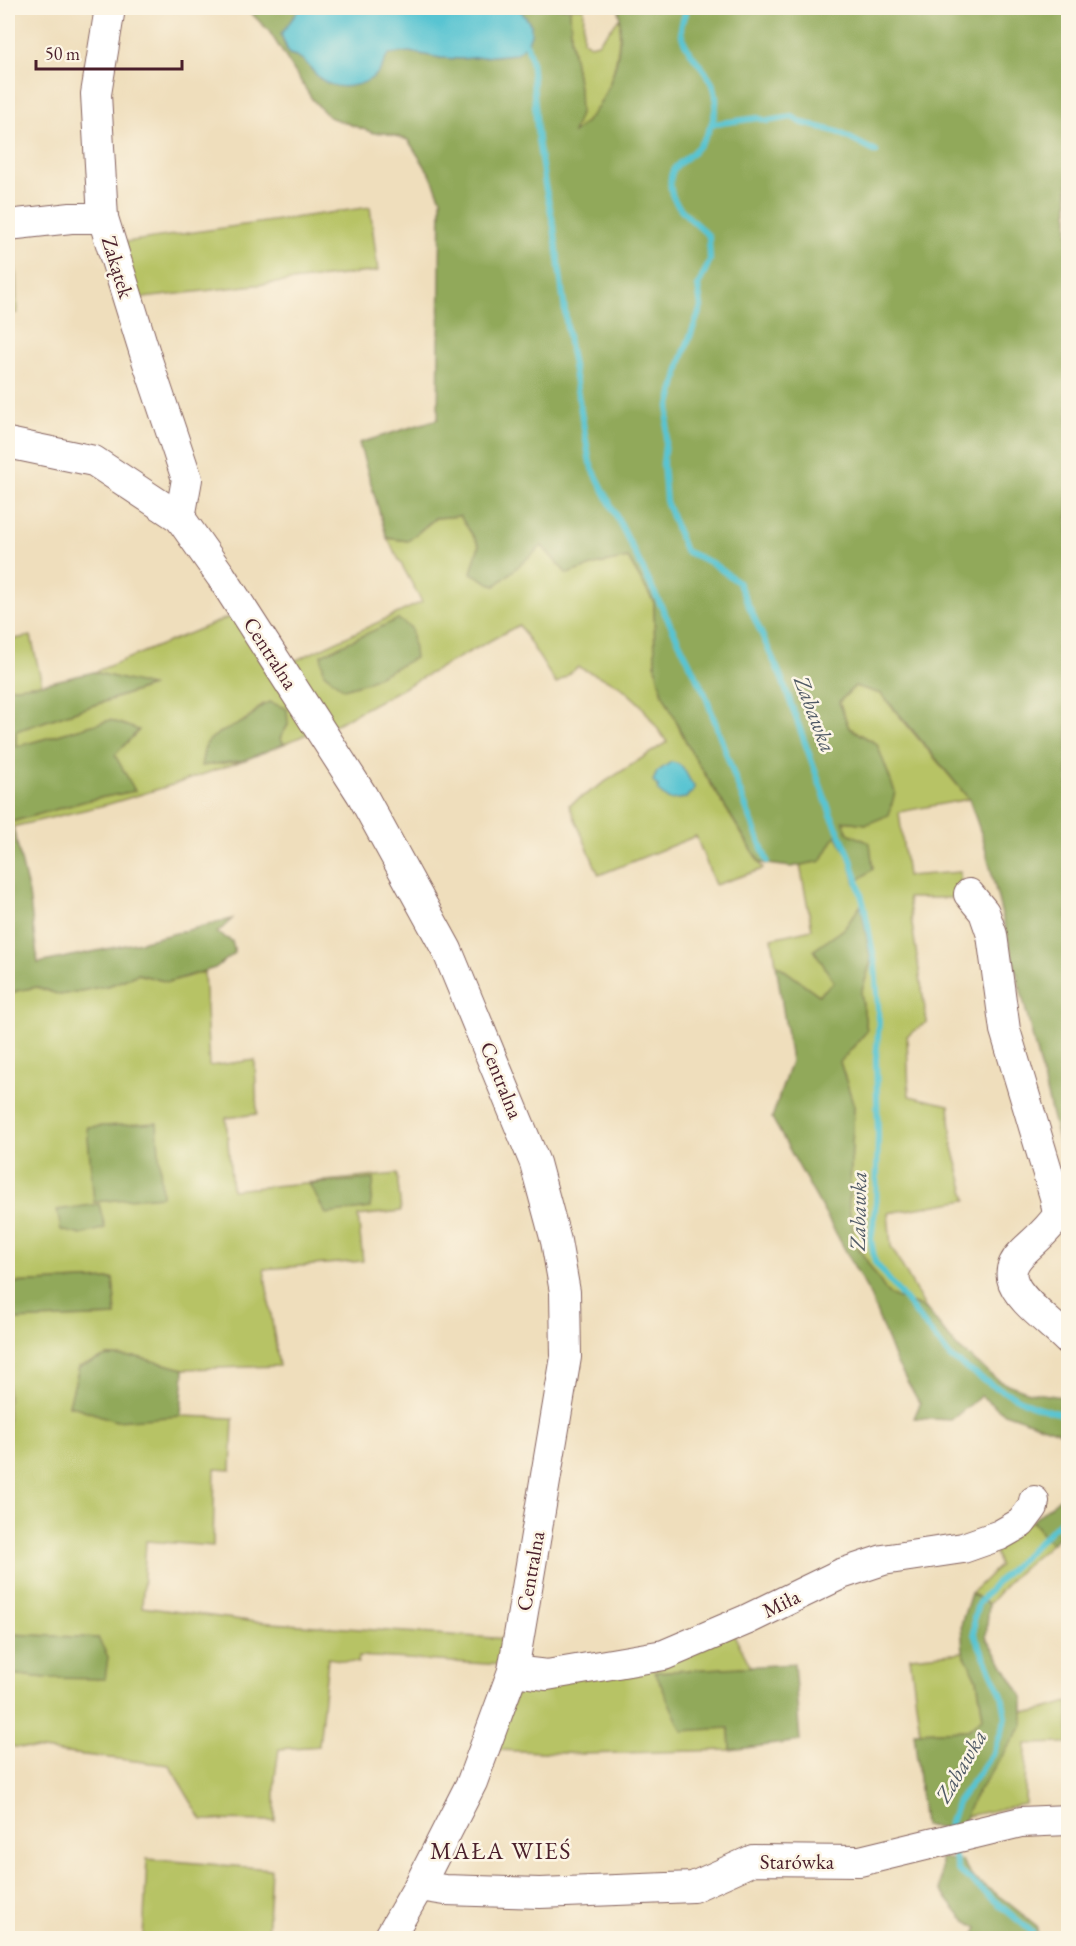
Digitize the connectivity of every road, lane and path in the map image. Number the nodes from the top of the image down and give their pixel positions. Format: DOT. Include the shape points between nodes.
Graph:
graph roads {
  1 [pos="110,8"];
  2 [pos="103,218"];
  3 [pos="8,225"];
  4 [pos="8,443"];
  5 [pos="180,518"];
  6 [pos="969,894"];
  7 [pos="1068,1340"];
  8 [pos="1034,1502"];
  9 [pos="513,1671"];
  10 [pos="1068,1820"];
  11 [pos="419,1886"];
  12 [pos="389,1938"];
  1 -- 2 [label="street, Zakątek" via="96,94"];
  2 -- 3 [label="street"];
  2 -- 5 [label="street, Zakątek" via="187,479"];
  4 -- 5 [label="street, Centralna" via="94,461"];
  5 -- 9 [label="street, Centralna" via="362,795 447,950 536,1162 565,1292 566,1357"];
  6 -- 7 [label="street" via="984,912 992,935 1005,1030 1058,1215 1013,1264 1011,1275 1024,1298"];
  8 -- 9 [label="street, Miła" via="1021,1523 1000,1535 963,1548 883,1560 842,1574 664,1655 547,1674"];
  9 -- 11 [label="street, Centralna" via="472,1782"];
  10 -- 11 [label="street, Starówka" via="1021,1822 861,1861 753,1860 693,1887 540,1893"];
  11 -- 12 [label="street, Centralna"];
}
